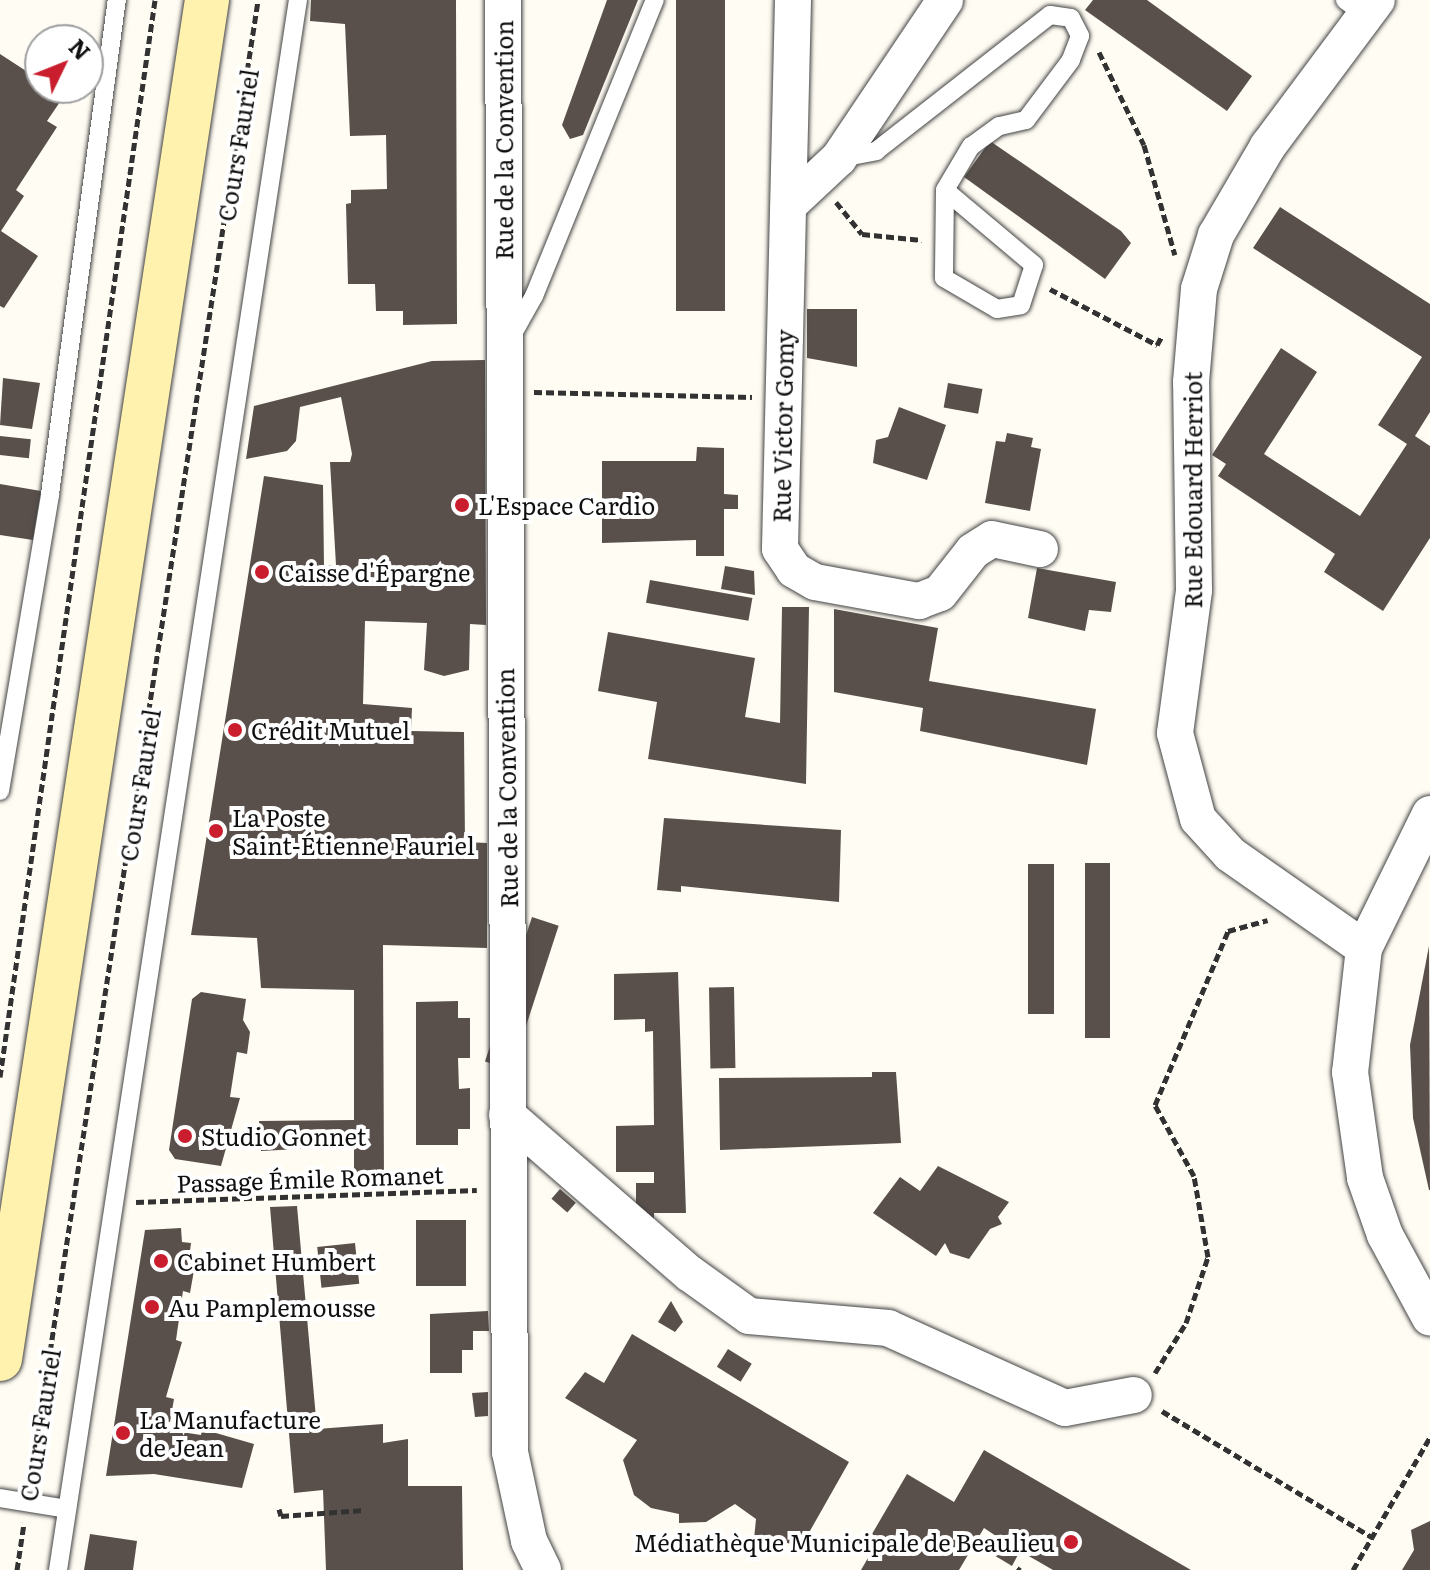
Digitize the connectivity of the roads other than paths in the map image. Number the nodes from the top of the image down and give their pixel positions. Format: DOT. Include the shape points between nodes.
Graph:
graph roads {
  1 [pos="117,0"];
  2 [pos="207,0"];
  3 [pos="298,0"];
  4 [pos="503,0"];
  5 [pos="655,0"];
  6 [pos="793,0"];
  7 [pos="945,0"];
  8 [pos="1362,5"];
  9 [pos="829,168"];
  10 [pos="945,190"];
  11 [pos="790,204"];
  12 [pos="504,350"];
  13 [pos="1040,549"];
  14 [pos="0,791"];
  15 [pos="1430,814"];
  16 [pos="1364,948"];
  17 [pos="507,1115"];
  18 [pos="1430,1318"];
  19 [pos="0,1359"];
  20 [pos="1134,1395"];
  21 [pos="0,1498"];
  22 [pos="67,1509"];
  23 [pos="58,1570"];
  24 [pos="543,1570"];
  1 -- 14 [label="lane" via="50,494"];
  2 -- 19 [label="main road, Cours Fauriel"];
  3 -- 22 [label="lane, Cours Fauriel"];
  4 -- 12 [label="street, Rue de la Convention"];
  5 -- 12 [label="lane" via="534,296"];
  6 -- 11 [label="street, Rue Victor Gomy"];
  7 -- 9 [label="street"];
  8 -- 16 [label="street, Rue Edouard Herriot" via="1216,235 1197,302 1194,590 1175,733 1182,775 1198,819 1230,854"];
  9 -- 10 [label="lane" via="876,151 1050,15 1071,18 1080,36 1071,60 1026,120 999,126 971,146"];
  9 -- 11 [label="street"];
  10 -- 10 [label="lane" via="1034,265 1021,305 997,309 944,278"];
  11 -- 13 [label="street, Rue Victor Gomy" via="780,549 805,576 919,601 940,593 992,539"];
  12 -- 17 [label="street, Rue de la Convention"];
  15 -- 16 [label="street"];
  16 -- 18 [label="street" via="1350,1072 1355,1126 1385,1235"];
  17 -- 20 [label="street" via="689,1273 749,1316 888,1328 1065,1408"];
  17 -- 24 [label="street, Rue de la Convention" via="510,1452 529,1541"];
  21 -- 22 [label="lane"];
  22 -- 23 [label="lane, Cours Fauriel"];
}
